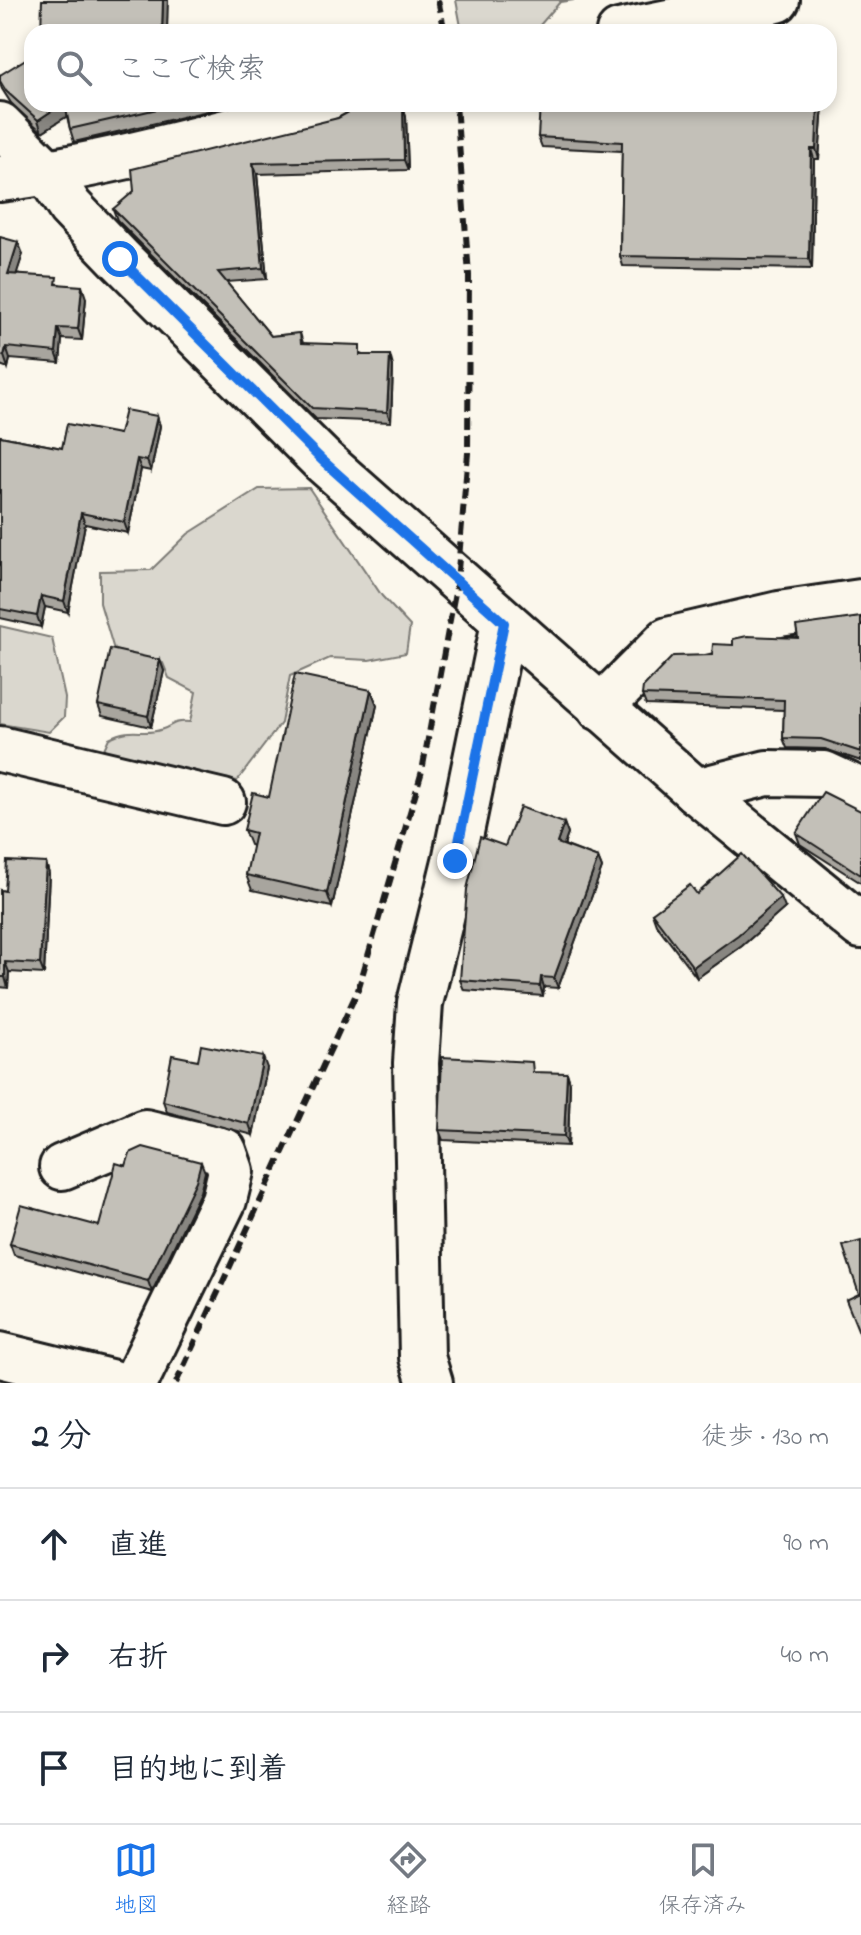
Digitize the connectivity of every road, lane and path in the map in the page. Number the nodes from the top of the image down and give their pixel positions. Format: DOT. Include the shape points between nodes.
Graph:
graph roads {
  1 [pos="777,0"];
  2 [pos="658,24"];
  3 [pos="303,112"];
  4 [pos="0,125"];
  5 [pos="48,173"];
  6 [pos="0,179"];
  7 [pos="861,602"];
  8 [pos="504,623"];
  9 [pos="600,708"];
  10 [pos="0,749"];
  11 [pos="696,791"];
  12 [pos="861,791"];
  13 [pos="223,802"];
  14 [pos="861,926"];
  15 [pos="62,1167"];
  16 [pos="0,1355"];
  17 [pos="114,1383"];
  18 [pos="135,1383"];
  19 [pos="430,1383"];
  1 -- 2 [label="street"];
  3 -- 5 [label="street"];
  4 -- 5 [label="street"];
  5 -- 6 [label="street"];
  5 -- 8 [label="street" via="70,207 110,249 322,460"];
  7 -- 9 [label="street" via="779,614 668,640"];
  8 -- 9 [label="street"];
  8 -- 19 [label="street" via="420,1003 416,1063 422,1357"];
  9 -- 11 [label="street"];
  10 -- 13 [label="street"];
  11 -- 12 [label="street" via="767,773 824,774"];
  11 -- 14 [label="street"];
  15 -- 18 [label="street" via="145,1132 224,1151 231,1171 224,1200"];
  16 -- 17 [label="street"];
}
